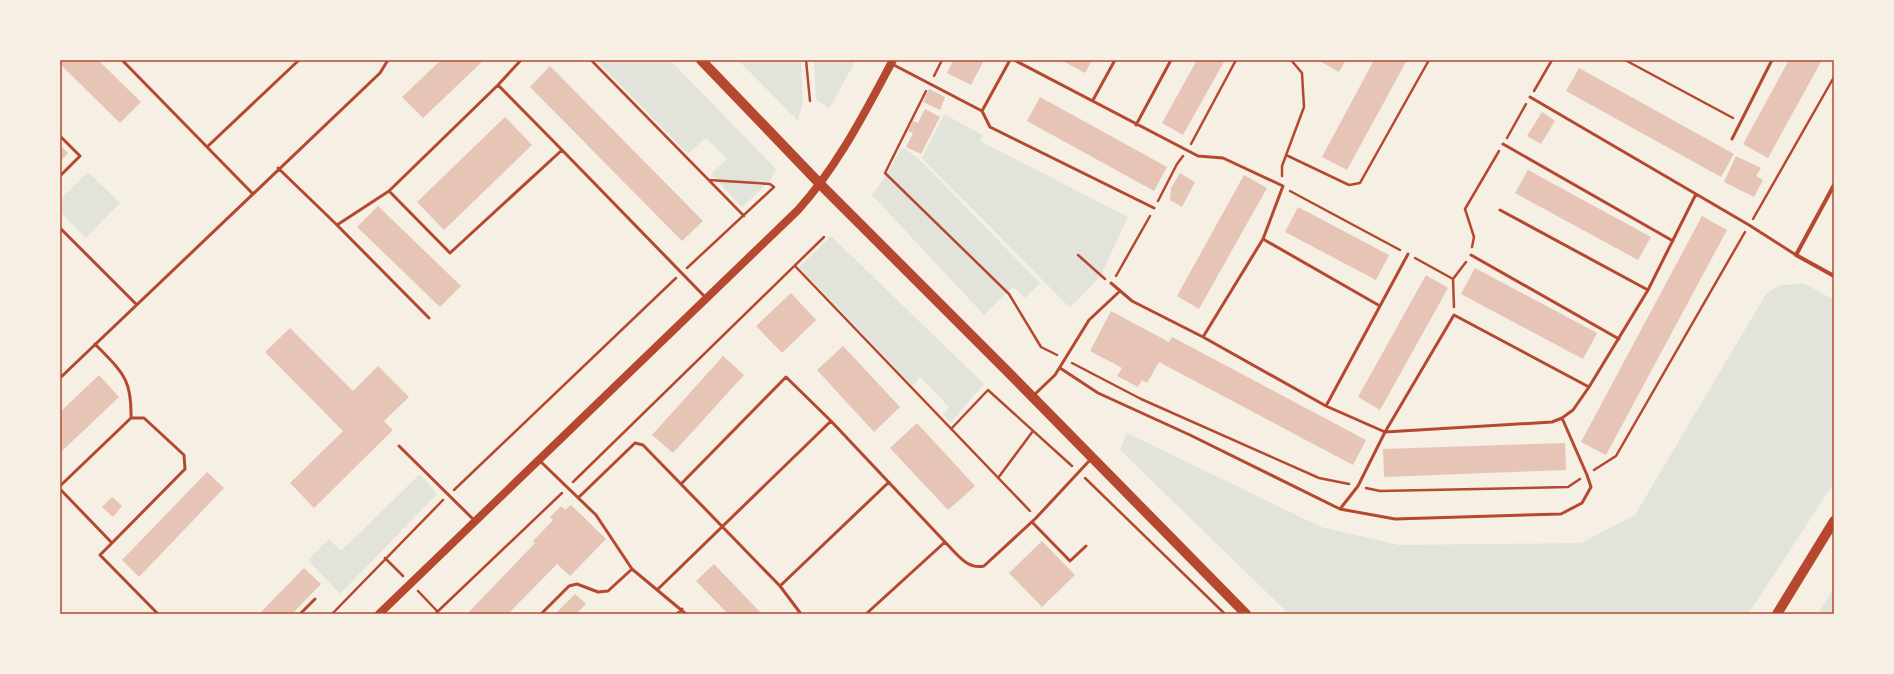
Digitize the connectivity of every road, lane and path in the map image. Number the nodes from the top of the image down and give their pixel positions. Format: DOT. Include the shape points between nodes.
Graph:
graph roads {
  1 [pos="122,60"];
  2 [pos="299,60"];
  3 [pos="388,60"];
  4 [pos="521,60"];
  5 [pos="591,60"];
  6 [pos="701,60"];
  7 [pos="806,60"];
  8 [pos="942,60"];
  9 [pos="1010,60"];
  10 [pos="1014,60"];
  11 [pos="1115,60"];
  12 [pos="1171,60"];
  13 [pos="1236,60"];
  14 [pos="1292,60"];
  15 [pos="1429,60"];
  16 [pos="1552,60"];
  17 [pos="1625,60"];
  18 [pos="1772,60"];
  19 [pos="892,62"];
  20 [pos="1834,77"];
  21 [pos="929,84"];
  22 [pos="498,85"];
  23 [pos="1530,97"];
  24 [pos="1093,100"];
  25 [pos="810,101"];
  26 [pos="982,111"];
  27 [pos="1741,122"];
  28 [pos="1136,125"];
  29 [pos="60,136"];
  30 [pos="1732,140"];
  31 [pos="1503,144"];
  32 [pos="207,147"];
  33 [pos="562,150"];
  34 [pos="1188,151"];
  35 [pos="1286,155"];
  36 [pos="278,168"];
  37 [pos="60,176"];
  38 [pos="709,180"];
  39 [pos="820,184"];
  40 [pos="1834,185"];
  41 [pos="1283,186"];
  42 [pos="389,191"];
  43 [pos="252,193"];
  44 [pos="1696,194"];
  45 [pos="1154,208"];
  46 [pos="1500,210"];
  47 [pos="744,216"];
  48 [pos="337,225"];
  49 [pos="1749,225"];
  50 [pos="60,228"];
  51 [pos="824,236"];
  52 [pos="1263,238"];
  53 [pos="1673,241"];
  54 [pos="1408,254"];
  55 [pos="1078,255"];
  56 [pos="1471,255"];
  57 [pos="1796,255"];
  58 [pos="795,266"];
  59 [pos="683,272"];
  60 [pos="1834,276"];
  61 [pos="1453,279"];
  62 [pos="1111,284"];
  63 [pos="1648,290"];
  64 [pos="1120,291"];
  65 [pos="707,298"];
  66 [pos="136,304"];
  67 [pos="1380,306"];
  68 [pos="1454,315"];
  69 [pos="429,318"];
  70 [pos="1203,337"];
  71 [pos="1619,339"];
  72 [pos="95,344"];
  73 [pos="1065,359"];
  74 [pos="1060,368"];
  75 [pos="60,378"];
  76 [pos="1589,387"];
  77 [pos="1032,397"];
  78 [pos="1326,406"];
  79 [pos="131,418"];
  80 [pos="1562,418"];
  81 [pos="831,421"];
  82 [pos="951,429"];
  83 [pos="1033,431"];
  84 [pos="1385,432"];
  85 [pos="399,446"];
  86 [pos="1092,458"];
  87 [pos="539,460"];
  88 [pos="1079,472"];
  89 [pos="1587,475"];
  90 [pos="998,478"];
  91 [pos="889,482"];
  92 [pos="682,483"];
  93 [pos="1358,486"];
  94 [pos="60,487"];
  95 [pos="568,487"];
  96 [pos="449,495"];
  97 [pos="579,497"];
  98 [pos="1340,509"];
  99 [pos="1036,518"];
  100 [pos="475,521"];
  101 [pos="1834,521"];
  102 [pos="1032,522"];
  103 [pos="722,526"];
  104 [pos="945,542"];
  105 [pos="112,543"];
  106 [pos="1086,546"];
  107 [pos="632,569"];
  108 [pos="780,586"];
  109 [pos="658,590"];
  110 [pos="315,599"];
  111 [pos="682,610"];
  112 [pos="158,614"];
  113 [pos="300,614"];
  114 [pos="332,614"];
  115 [pos="379,614"];
  116 [pos="435,614"];
  117 [pos="541,614"];
  118 [pos="677,614"];
  119 [pos="686,614"];
  120 [pos="801,614"];
  121 [pos="866,614"];
  122 [pos="1225,614"];
  123 [pos="1246,614"];
  124 [pos="1777,614"];
  1 -- 32 [label="lane"];
  2 -- 32 [label="lane"];
  3 -- 36 [label="lane" via="380,73"];
  4 -- 22 [label="lane"];
  5 -- 38 [label="path"];
  6 -- 39 [label="main road"];
  7 -- 25 [label="path"];
  8 -- 21 [label="path"];
  9 -- 26 [label="lane"];
  10 -- 24 [label="lane"];
  11 -- 24 [label="lane"];
  12 -- 28 [label="lane"];
  13 -- 34 [label="path"];
  14 -- 35 [label="path" via="1302,73 1304,107"];
  15 -- 35 [label="path" via="1360,183 1349,185"];
  16 -- 23 [label="path"];
  17 -- 27 [label="path"];
  18 -- 27 [label="lane"];
  19 -- 21 [label="lane"];
  19 -- 39 [label="main road"];
  20 -- 49 [label="path"];
  21 -- 26 [label="lane"];
  21 -- 73 [label="path" via="885,173 1009,294 1041,347"];
  22 -- 33 [label="lane"];
  22 -- 42 [label="lane"];
  23 -- 31 [label="path"];
  23 -- 44 [label="lane"];
  24 -- 28 [label="lane"];
  26 -- 45 [label="lane" via="990,127"];
  27 -- 30 [label="lane"];
  28 -- 34 [label="lane"];
  29 -- 37 [label="lane" via="80,156"];
  31 -- 53 [label="lane"];
  31 -- 56 [label="path" via="1465,209 1474,237"];
  32 -- 43 [label="lane"];
  33 -- 42 [label="lane" via="450,253"];
  33 -- 59 [label="lane"];
  34 -- 41 [label="lane" via="1198,156 1223,158"];
  34 -- 45 [label="path" via="1177,164"];
  35 -- 41 [label="path" via="1282,166"];
  36 -- 43 [label="lane"];
  36 -- 48 [label="lane"];
  38 -- 47 [label="path"];
  38 -- 47 [label="path" via="770,184 774,187"];
  39 -- 65 [label="main road" via="798,210"];
  39 -- 77 [label="main road"];
  40 -- 57 [label="street"];
  41 -- 52 [label="lane"];
  41 -- 54 [label="path"];
  42 -- 48 [label="lane"];
  43 -- 66 [label="lane"];
  44 -- 49 [label="lane"];
  44 -- 53 [label="lane"];
  45 -- 62 [label="path"];
  46 -- 63 [label="lane"];
  47 -- 59 [label="path"];
  48 -- 69 [label="lane"];
  49 -- 57 [label="lane"];
  49 -- 89 [label="path" via="1616,456"];
  50 -- 66 [label="lane"];
  51 -- 58 [label="path"];
  52 -- 67 [label="lane"];
  52 -- 70 [label="lane"];
  53 -- 63 [label="lane"];
  54 -- 61 [label="path"];
  54 -- 67 [label="lane"];
  55 -- 62 [label="path"];
  56 -- 61 [label="path"];
  56 -- 71 [label="lane"];
  57 -- 60 [label="street"];
  58 -- 82 [label="path"];
  58 -- 95 [label="path"];
  59 -- 65 [label="lane"];
  59 -- 96 [label="path"];
  61 -- 68 [label="path"];
  62 -- 64 [label="lane"];
  63 -- 71 [label="lane"];
  64 -- 70 [label="lane" via="1132,301"];
  64 -- 73 [label="lane" via="1089,320"];
  65 -- 87 [label="main road"];
  66 -- 72 [label="lane"];
  67 -- 78 [label="lane"];
  68 -- 76 [label="lane"];
  68 -- 84 [label="lane"];
  70 -- 78 [label="lane"];
  71 -- 76 [label="lane"];
  72 -- 75 [label="lane"];
  72 -- 79 [label="lane" via="123,373 131,397"];
  73 -- 74 [label="lane"];
  73 -- 93 [label="path" via="1141,399 1319,478"];
  74 -- 77 [label="lane"];
  74 -- 98 [label="lane" via="1098,393"];
  76 -- 80 [label="lane" via="1573,410"];
  77 -- 86 [label="main road"];
  78 -- 84 [label="lane"];
  79 -- 94 [label="lane"];
  79 -- 105 [label="lane" via="144,418 184,455 186,469"];
  80 -- 84 [label="lane" via="1552,422"];
  80 -- 89 [label="lane"];
  81 -- 91 [label="lane"];
  81 -- 92 [label="lane" via="786,377"];
  81 -- 103 [label="lane"];
  82 -- 83 [label="path" via="988,390"];
  82 -- 90 [label="path"];
  83 -- 88 [label="path"];
  83 -- 90 [label="path"];
  84 -- 93 [label="lane"];
  85 -- 96 [label="lane"];
  86 -- 88 [label="lane"];
  86 -- 123 [label="main road"];
  87 -- 95 [label="lane"];
  87 -- 100 [label="main road"];
  88 -- 99 [label="lane"];
  88 -- 122 [label="path"];
  89 -- 93 [label="path" via="1568,487 1380,491"];
  89 -- 98 [label="lane" via="1591,487 1582,503 1561,514 1395,519"];
  90 -- 99 [label="path"];
  91 -- 104 [label="lane"];
  91 -- 108 [label="lane"];
  92 -- 97 [label="lane" via="643,445 635,443"];
  92 -- 103 [label="lane"];
  93 -- 98 [label="lane"];
  94 -- 105 [label="lane"];
  95 -- 97 [label="lane"];
  95 -- 116 [label="path"];
  96 -- 100 [label="lane"];
  96 -- 114 [label="path"];
  97 -- 107 [label="lane" via="604,525"];
  99 -- 102 [label="lane"];
  100 -- 115 [label="main road"];
  101 -- 124 [label="main road"];
  102 -- 104 [label="lane" via="984,566 969,565"];
  102 -- 106 [label="lane" via="1070,562"];
  103 -- 108 [label="lane"];
  103 -- 109 [label="lane"];
  104 -- 121 [label="lane"];
  105 -- 112 [label="lane" via="100,555"];
  107 -- 109 [label="lane"];
  107 -- 117 [label="lane" via="608,591 598,592 577,584 569,586"];
  108 -- 120 [label="lane"];
  109 -- 111 [label="lane"];
  110 -- 113 [label="lane"];
  111 -- 118 [label="lane"];
  111 -- 119 [label="lane"];
}
